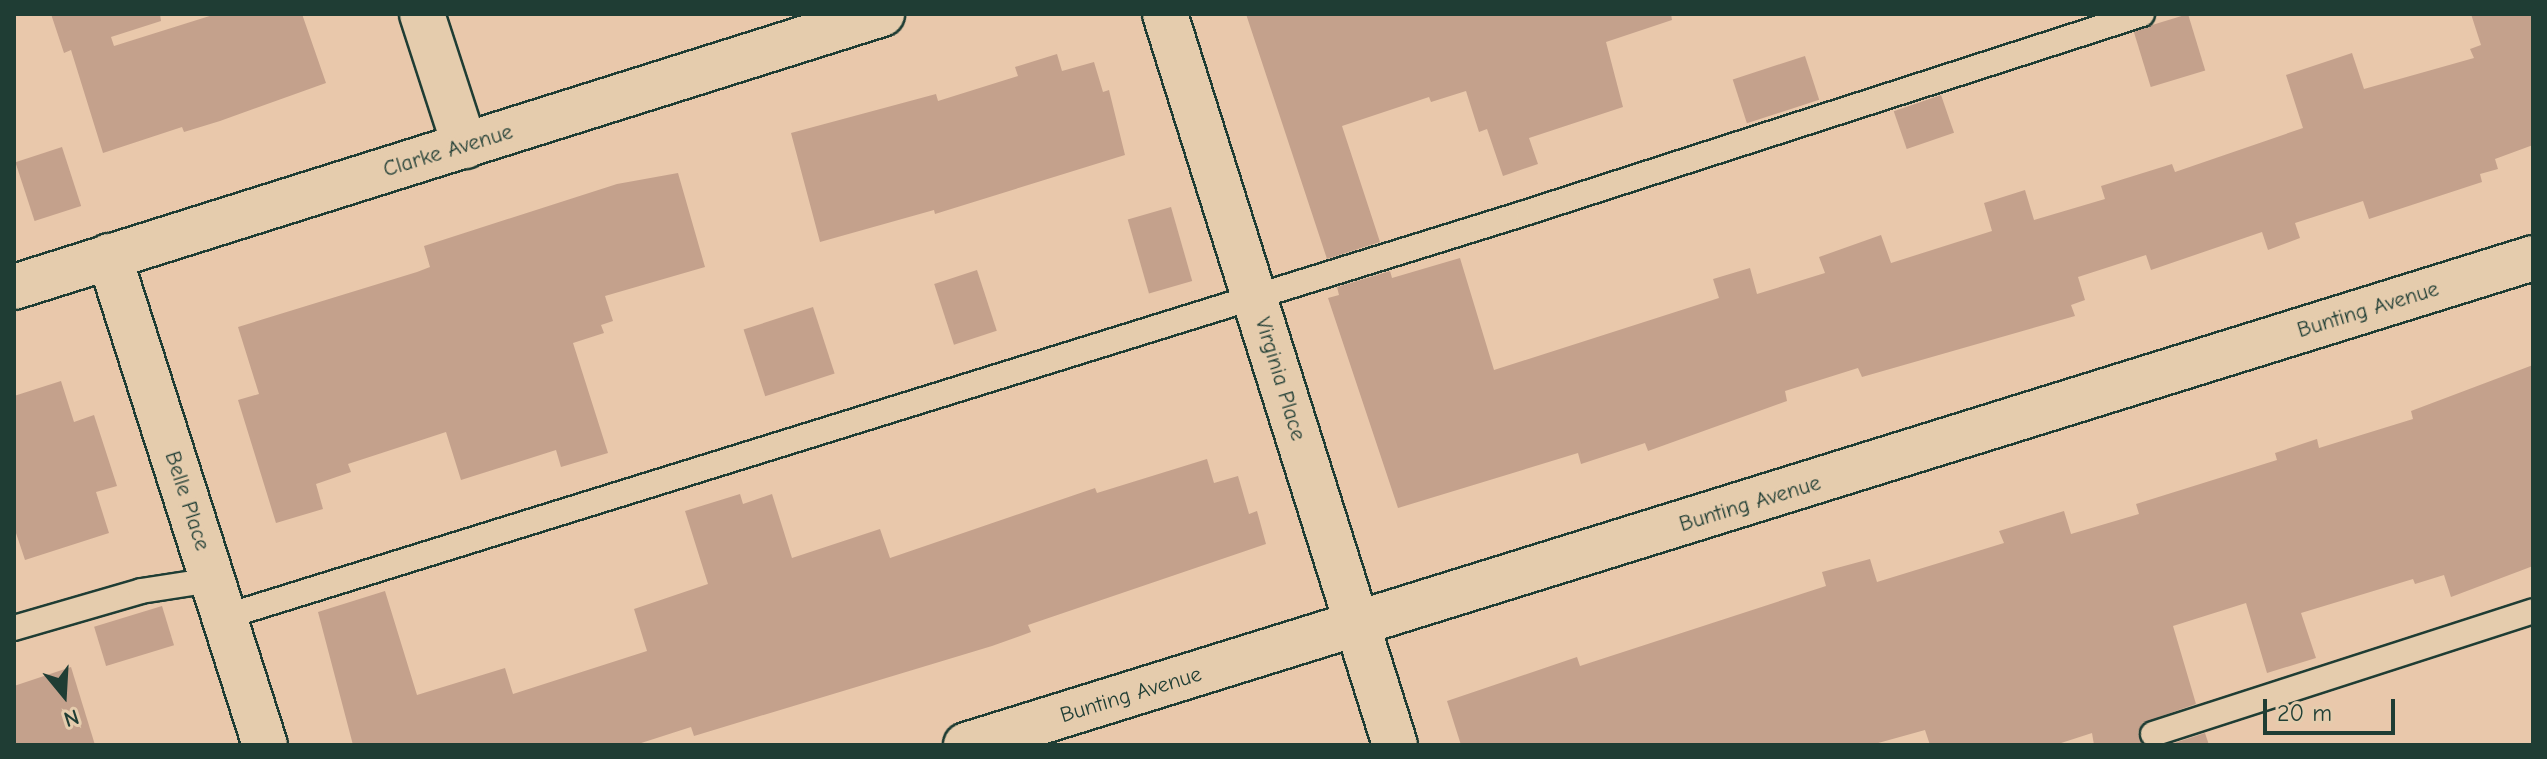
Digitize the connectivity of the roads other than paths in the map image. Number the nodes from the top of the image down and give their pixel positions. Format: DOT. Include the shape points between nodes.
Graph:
graph roads {
  1 [pos="422,14"];
  2 [pos="882,14"];
  3 [pos="1165,14"];
  4 [pos="2142,14"];
  5 [pos="795,27"];
  6 [pos="465,146"];
  7 [pos="109,256"];
  8 [pos="2533,258"];
  9 [pos="14,287"];
  10 [pos="1254,295"];
  11 [pos="218,599"];
  12 [pos="2533,611"];
  13 [pos="1358,627"];
  14 [pos="14,628"];
  15 [pos="2153,734"];
  16 [pos="265,745"];
  17 [pos="966,745"];
  18 [pos="1395,745"];
  1 -- 6 [label="street"];
  2 -- 5 [label="street, Clarke Avenue"];
  3 -- 10 [label="street, Virginia Place"];
  4 -- 10 [label="lane"];
  5 -- 6 [label="street, Clarke Avenue"];
  6 -- 7 [label="street, Clarke Avenue"];
  7 -- 9 [label="street, Clarke Avenue"];
  7 -- 11 [label="street, Belle Place"];
  8 -- 13 [label="street, Bunting Avenue"];
  10 -- 11 [label="lane"];
  10 -- 13 [label="street, Virginia Place"];
  11 -- 14 [label="lane" via="141,591"];
  11 -- 16 [label="street, Belle Place"];
  12 -- 15 [label="lane"];
  13 -- 17 [label="street, Bunting Avenue"];
  13 -- 18 [label="street, Virginia Place"];
}
